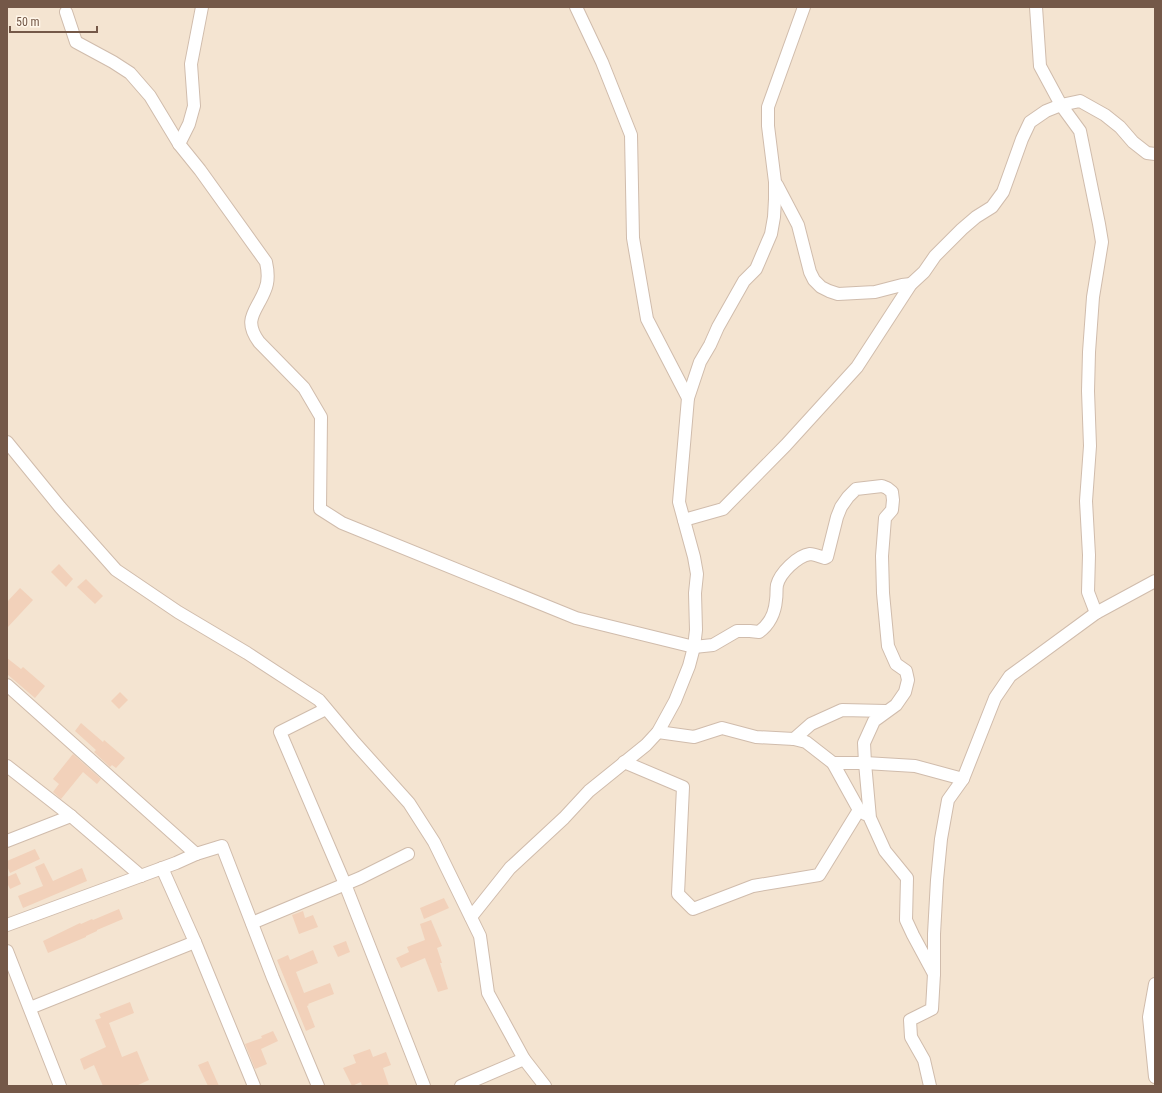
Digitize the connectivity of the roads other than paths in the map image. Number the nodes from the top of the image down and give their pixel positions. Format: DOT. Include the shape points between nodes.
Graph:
graph roads {
  1 [pos="202,7"];
  2 [pos="576,7"];
  3 [pos="804,7"];
  4 [pos="1036,7"];
  5 [pos="66,12"];
  6 [pos="1061,105"];
  7 [pos="179,144"];
  8 [pos="1155,154"];
  9 [pos="775,182"];
  10 [pos="911,284"];
  11 [pos="688,398"];
  12 [pos="7,442"];
  13 [pos="684,520"];
  14 [pos="1155,581"];
  15 [pos="1096,613"];
  16 [pos="694,647"];
  17 [pos="7,685"];
  18 [pos="326,709"];
  19 [pos="886,711"];
  20 [pos="658,732"];
  21 [pos="794,739"];
  22 [pos="624,762"];
  23 [pos="864,763"];
  24 [pos="833,764"];
  25 [pos="7,766"];
  26 [pos="963,779"];
  27 [pos="859,810"];
  28 [pos="71,816"];
  29 [pos="870,818"];
  30 [pos="7,841"];
  31 [pos="196,854"];
  32 [pos="408,854"];
  33 [pos="162,868"];
  34 [pos="141,876"];
  35 [pos="345,884"];
  36 [pos="471,917"];
  37 [pos="252,923"];
  38 [pos="7,925"];
  39 [pos="195,942"];
  40 [pos="7,951"];
  41 [pos="934,974"];
  42 [pos="1155,984"];
  43 [pos="30,1008"];
  44 [pos="524,1059"];
  45 [pos="1155,1077"];
  46 [pos="60,1086"];
  47 [pos="254,1086"];
  48 [pos="318,1086"];
  49 [pos="424,1086"];
  50 [pos="461,1086"];
  51 [pos="545,1086"];
  52 [pos="930,1086"];
  1 -- 7 [label="street" via="191,64 194,106"];
  2 -- 11 [label="street" via="602,62 631,135 633,238 647,319"];
  3 -- 9 [label="street" via="768,106"];
  4 -- 6 [label="street" via="1040,66"];
  5 -- 7 [label="street" via="76,42 130,73 150,96"];
  6 -- 8 [label="street" via="1080,101 1106,115 1147,153"];
  6 -- 10 [label="street" via="1030,122 1003,192 992,207 962,229"];
  6 -- 15 [label="street" via="1080,131 1102,242 1093,297 1089,352 1090,446 1086,502 1090,555 1088,592"];
  7 -- 16 [label="street" via="266,262 268,280 253,315 253,334 304,388 321,417 320,509 342,524 576,618"];
  9 -- 10 [label="street" via="798,225 810,272 821,287 838,294 875,292"];
  9 -- 11 [label="street" via="771,234 756,269 744,281 700,362"];
  10 -- 13 [label="street" via="857,367 786,444 723,509"];
  11 -- 13 [label="street" via="679,502"];
  12 -- 18 [label="street" via="116,570 319,700"];
  13 -- 16 [label="street" via="697,574"];
  14 -- 15 [label="street"];
  15 -- 26 [label="street" via="1010,676 995,698"];
  16 -- 19 [label="street" via="713,645 737,632 759,632 764,628 771,619 776,603 777,584 783,573 803,556 810,554 827,557 837,517 848,497 856,489 882,486 892,492 893,500 892,510 885,518 882,556 888,646 896,664 906,671 908,680 905,692 896,704"];
  16 -- 20 [label="street" via="675,701"];
  17 -- 31 [label="street"];
  18 -- 35 [label="street" via="280,732"];
  18 -- 36 [label="street" via="409,803 434,842"];
  19 -- 21 [label="street" via="842,710 811,724"];
  19 -- 23 [label="street" via="874,721 864,743"];
  20 -- 21 [label="street" via="694,737 722,728 756,737"];
  20 -- 22 [label="street"];
  21 -- 24 [label="street" via="806,742"];
  22 -- 27 [label="street" via="683,787 678,894 693,909 752,886 819,875"];
  22 -- 36 [label="street" via="589,791 510,868"];
  23 -- 24 [label="street"];
  23 -- 26 [label="street" via="915,766"];
  23 -- 29 [label="street"];
  24 -- 27 [label="street"];
  25 -- 28 [label="street"];
  26 -- 41 [label="street" via="948,800 941,838 934,934"];
  27 -- 29 [label="street"];
  28 -- 30 [label="street"];
  28 -- 34 [label="street"];
  29 -- 41 [label="street" via="885,851 907,878 906,920"];
  31 -- 33 [label="street"];
  31 -- 37 [label="street" via="222,846"];
  32 -- 35 [label="street"];
  33 -- 34 [label="street"];
  33 -- 39 [label="street"];
  34 -- 38 [label="street"];
  35 -- 37 [label="street"];
  35 -- 49 [label="street"];
  36 -- 44 [label="street" via="480,936 488,994"];
  37 -- 48 [label="street"];
  39 -- 43 [label="street"];
  39 -- 47 [label="street"];
  40 -- 43 [label="street"];
  41 -- 52 [label="street" via="932,1009 910,1020 912,1037 924,1060"];
  42 -- 45 [label="street" via="1149,1017"];
  43 -- 46 [label="street"];
  44 -- 50 [label="street"];
  44 -- 51 [label="street"];
}
